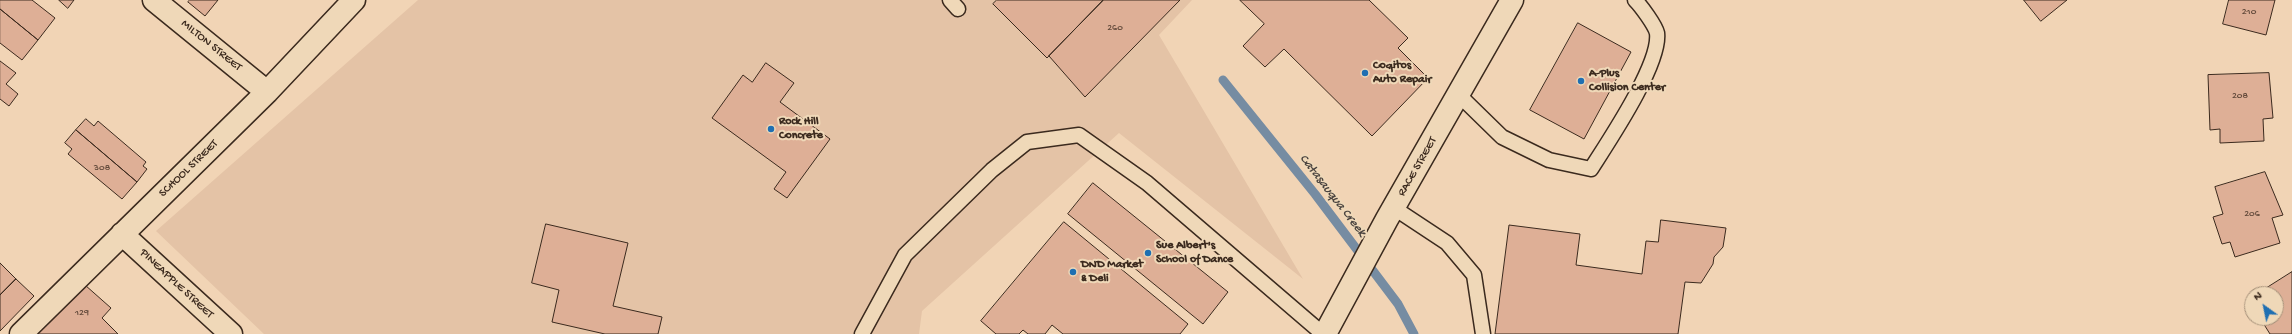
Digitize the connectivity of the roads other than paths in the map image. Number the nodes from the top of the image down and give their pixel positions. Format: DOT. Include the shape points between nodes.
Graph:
graph roads {
  1 [pos="154,0"];
  2 [pos="354,0"];
  3 [pos="1512,0"];
  4 [pos="1635,0"];
  5 [pos="267,92"];
  6 [pos="1458,94"];
  7 [pos="1390,214"];
  8 [pos="122,234"];
  9 [pos="21,334"];
  10 [pos="231,334"];
  11 [pos="862,334"];
  12 [pos="1324,334"];
  13 [pos="1483,334"];
  1 -- 5 [label="street, MILTON STREET"];
  2 -- 5 [label="street, SCHOOL STREET"];
  3 -- 6 [label="street, RACE STREET"];
  4 -- 6 [label="lane" via="1642,6 1657,33 1652,61 1621,123 1591,169 1549,160 1502,137"];
  5 -- 8 [label="street, SCHOOL STREET"];
  6 -- 7 [label="street, RACE STREET"];
  7 -- 12 [label="street, RACE STREET"];
  7 -- 13 [label="lane" via="1447,243 1474,275"];
  8 -- 9 [label="street, SCHOOL STREET"];
  8 -- 10 [label="street, PINEAPPLE STREET"];
  11 -- 12 [label="lane" via="904,255 992,170 1027,142 1079,135 1147,183"];
}
